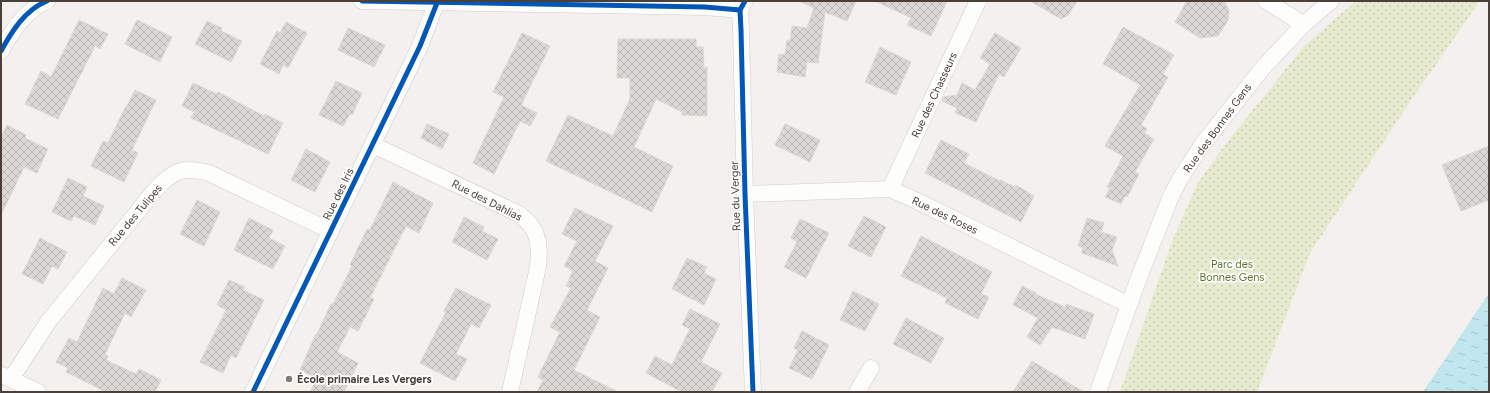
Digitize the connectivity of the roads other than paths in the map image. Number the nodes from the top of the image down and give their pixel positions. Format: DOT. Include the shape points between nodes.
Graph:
graph roads {
  1 [pos="47,1"];
  2 [pos="362,1"];
  3 [pos="978,1"];
  4 [pos="1266,1"];
  5 [pos="1331,1"];
  6 [pos="437,2"];
  7 [pos="743,6"];
  8 [pos="1303,25"];
  9 [pos="1,50"];
  10 [pos="373,145"];
  11 [pos="890,189"];
  12 [pos="745,194"];
  13 [pos="332,231"];
  14 [pos="1129,305"];
  15 [pos="871,368"];
  16 [pos="6,377"];
  17 [pos="38,392"];
  18 [pos="253,392"];
  19 [pos="510,392"];
  20 [pos="753,392"];
  21 [pos="857,392"];
  22 [pos="1098,392"];
  1 -- 9 [label="street" via="23,18"];
  2 -- 6 [label="street"];
  3 -- 11 [label="street, Rue des Chasseurs"];
  4 -- 8 [label="street"];
  5 -- 8 [label="street, Rue des Bonnes Gens"];
  6 -- 7 [label="street"];
  6 -- 10 [label="street, Rue des Iris" via="420,46"];
  7 -- 12 [label="street, Rue du Verger"];
  8 -- 14 [label="street, Rue des Bonnes Gens" via="1239,97 1184,172 1171,196"];
  10 -- 13 [label="street, Rue des Iris"];
  10 -- 19 [label="street, Rue des Dahlias" via="519,214 530,223 535,232 538,242 538,267"];
  11 -- 12 [label="street, Rue des Roses"];
  11 -- 14 [label="street, Rue des Roses"];
  12 -- 20 [label="street, Rue du Verger"];
  13 -- 16 [label="street, Rue des Tulipes" via="209,173 197,169 177,172 156,189"];
  13 -- 18 [label="street, Rue des Iris"];
  14 -- 22 [label="street, Rue des Bonnes Gens"];
  15 -- 21 [label="street"];
  16 -- 17 [label="street"];
}
